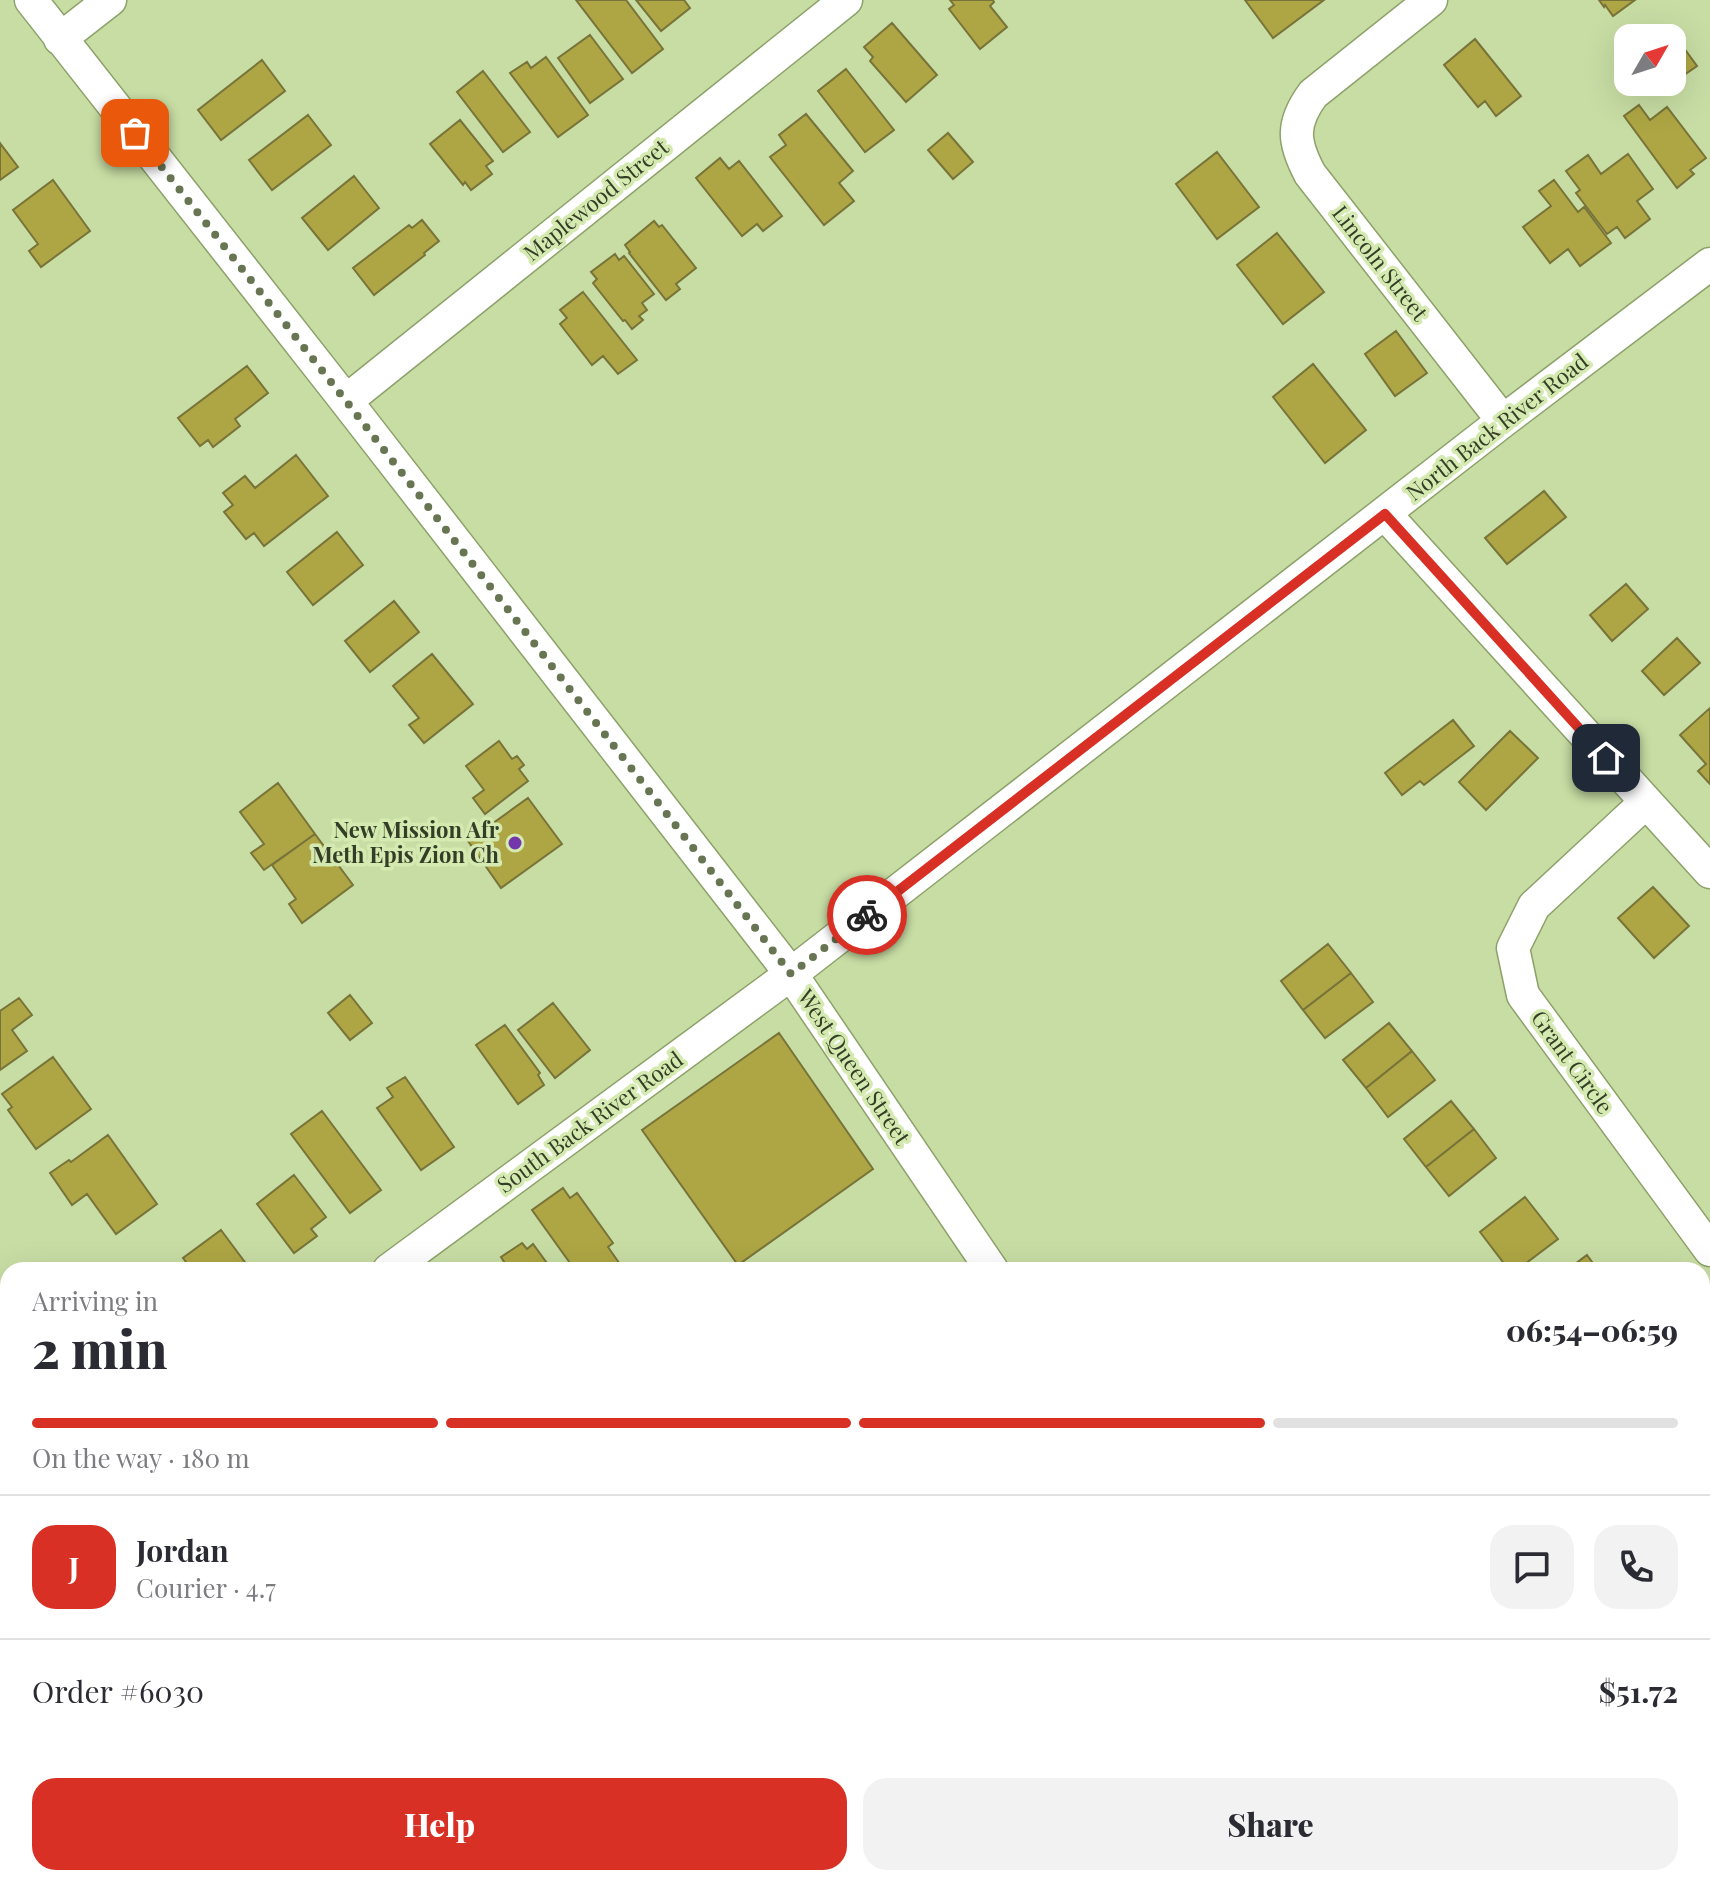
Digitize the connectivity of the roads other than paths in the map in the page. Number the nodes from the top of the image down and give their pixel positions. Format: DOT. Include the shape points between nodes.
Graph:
graph roads {
  1 [pos="31,0"];
  2 [pos="110,0"];
  3 [pos="846,0"];
  4 [pos="1431,0"];
  5 [pos="60,39"];
  6 [pos="1710,264"];
  7 [pos="346,401"];
  8 [pos="1503,421"];
  9 [pos="1385,514"];
  10 [pos="1646,802"];
  11 [pos="1710,872"];
  12 [pos="791,974"];
  13 [pos="1710,1250"];
  14 [pos="400,1262"];
  15 [pos="987,1262"];
  1 -- 5 [label="street, West Queen Street"];
  2 -- 5 [label="street"];
  3 -- 7 [label="street, Maplewood Street"];
  4 -- 8 [label="street, Lincoln Street" via="1313,94 1301,110 1298,143 1310,174"];
  5 -- 7 [label="street, West Queen Street"];
  6 -- 8 [label="street, North Back River Road"];
  7 -- 12 [label="street, West Queen Street"];
  8 -- 9 [label="street, North Back River Road"];
  9 -- 10 [label="street"];
  9 -- 12 [label="street, North Back River Road"];
  10 -- 11 [label="street"];
  10 -- 13 [label="street, Grant Circle" via="1534,906 1513,948 1523,995"];
  12 -- 14 [label="street, South Back River Road"];
  12 -- 15 [label="street, West Queen Street"];
}
